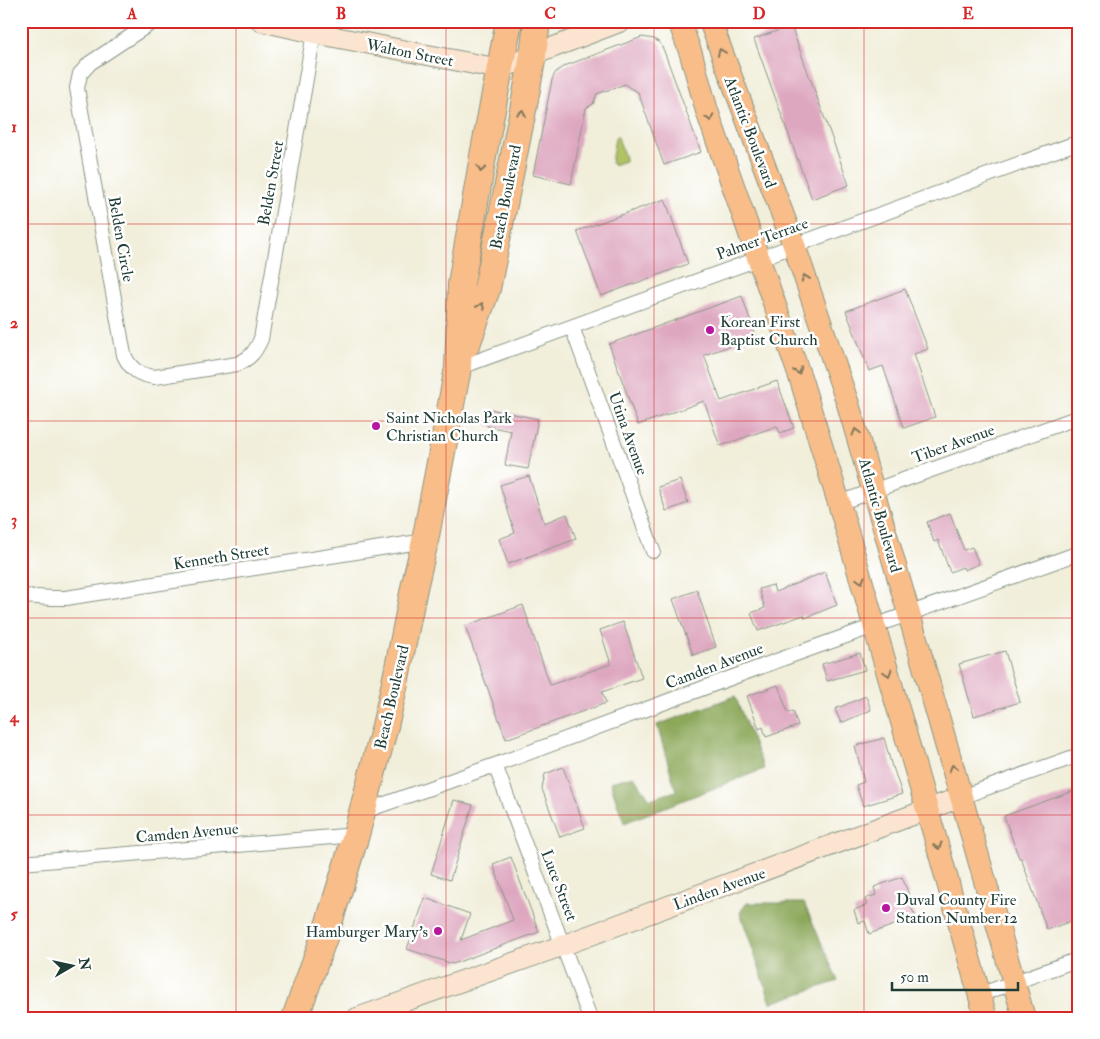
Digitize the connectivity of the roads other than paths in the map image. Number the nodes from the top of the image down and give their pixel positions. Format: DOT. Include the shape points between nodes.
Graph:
graph roads {
  1 [pos="154,21"];
  2 [pos="261,21"];
  3 [pos="509,21"];
  4 [pos="537,21"];
  5 [pos="622,21"];
  6 [pos="679,21"];
  7 [pos="710,21"];
  8 [pos="315,27"];
  9 [pos="533,55"];
  10 [pos="500,69"];
  11 [pos="1079,142"];
  12 [pos="794,246"];
  13 [pos="759,258"];
  14 [pos="572,326"];
  15 [pos="256,350"];
  16 [pos="458,368"];
  17 [pos="1079,416"];
  18 [pos="874,491"];
  19 [pos="839,503"];
  20 [pos="425,541"];
  21 [pos="653,551"];
  22 [pos="1079,553"];
  23 [pos="21,596"];
  24 [pos="909,614"];
  25 [pos="874,626"];
  26 [pos="1079,755"];
  27 [pos="495,765"];
  28 [pos="961,797"];
  29 [pos="928,810"];
  30 [pos="359,824"];
  31 [pos="21,863"];
  32 [pos="564,945"];
  33 [pos="1079,959"];
  34 [pos="1014,983"];
  35 [pos="979,995"];
  36 [pos="295,1018"];
  37 [pos="358,1018"];
  38 [pos="590,1018"];
  39 [pos="986,1018"];
  40 [pos="1024,1018"];
  1 -- 15 [label="street, Belden Circle" via="90,63 80,74 77,88 124,355 135,371 155,377 237,364"];
  2 -- 8 [label="street, Walton Street"];
  3 -- 10 [label="highway, Beach Boulevard"];
  4 -- 9 [label="highway, Beach Boulevard"];
  5 -- 9 [label="street"];
  6 -- 13 [label="main road, Atlantic Boulevard, one-way"];
  12 -- 7 [label="main road, Atlantic Boulevard, one-way"];
  8 -- 10 [label="street, Walton Street"];
  8 -- 15 [label="street, Belden Street" via="261,339"];
  9 -- 10 [label="street"];
  16 -- 9 [label="highway, Beach Boulevard, one-way" via="487,289"];
  10 -- 16 [label="highway, Beach Boulevard, one-way" via="462,284"];
  11 -- 12 [label="street, Palmer Terrace"];
  12 -- 13 [label="street, Palmer Terrace"];
  18 -- 12 [label="main road, Atlantic Boulevard, one-way"];
  13 -- 14 [label="street, Palmer Terrace"];
  13 -- 19 [label="main road, Atlantic Boulevard, one-way"];
  14 -- 16 [label="street, Palmer Terrace"];
  14 -- 21 [label="street, Utina Avenue"];
  16 -- 20 [label="highway, Beach Boulevard"];
  17 -- 18 [label="street, Tiber Avenue"];
  18 -- 19 [label="street, Tiber Avenue"];
  18 -- 24 [label="main road, Atlantic Boulevard"];
  19 -- 25 [label="main road, Atlantic Boulevard, one-way"];
  20 -- 23 [label="street, Kenneth Street" via="66,598"];
  20 -- 30 [label="highway, Beach Boulevard" via="396,683"];
  22 -- 24 [label="street, Camden Avenue"];
  24 -- 25 [label="street, Camden Avenue"];
  28 -- 24 [label="main road, Atlantic Boulevard, one-way"];
  25 -- 27 [label="street, Camden Avenue"];
  25 -- 29 [label="main road, Atlantic Boulevard, one-way"];
  26 -- 28 [label="street, Linden Avenue"];
  27 -- 30 [label="street, Camden Avenue"];
  27 -- 32 [label="street, Luce Street"];
  28 -- 29 [label="street, Linden Avenue"];
  28 -- 34 [label="main road, Atlantic Boulevard"];
  29 -- 32 [label="street, Linden Avenue"];
  29 -- 35 [label="main road, Atlantic Boulevard, one-way"];
  30 -- 31 [label="street, Camden Avenue"];
  30 -- 36 [label="highway, Beach Boulevard" via="327,929"];
  32 -- 37 [label="street, Linden Avenue"];
  32 -- 38 [label="street, Luce Street"];
  33 -- 34 [label="street"];
  34 -- 35 [label="street"];
  34 -- 40 [label="main road, Atlantic Boulevard"];
  35 -- 39 [label="main road, Atlantic Boulevard"];
}
